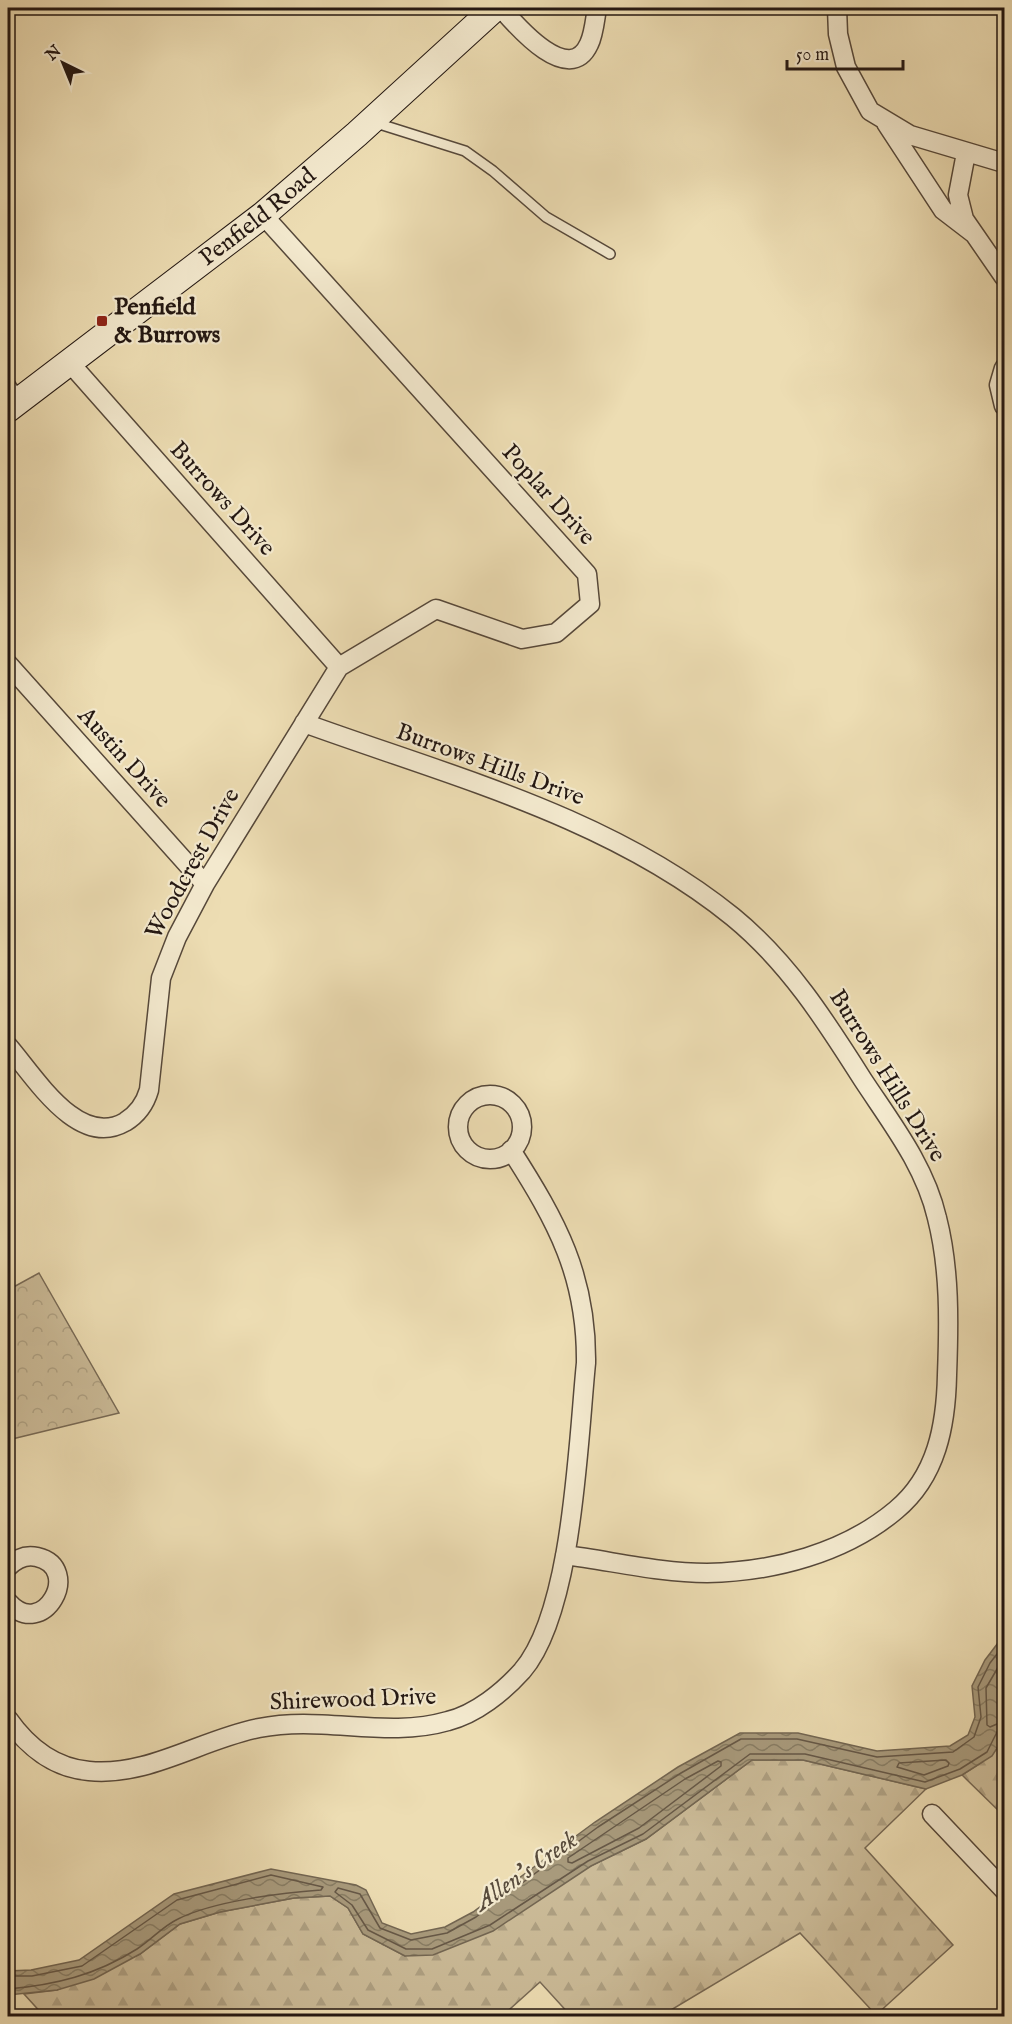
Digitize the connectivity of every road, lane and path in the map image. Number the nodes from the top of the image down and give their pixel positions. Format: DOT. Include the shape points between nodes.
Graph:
graph roads {
  1 [pos="495,8"];
  2 [pos="501,8"];
  3 [pos="597,8"];
  4 [pos="837,8"];
  5 [pos="884,119"];
  6 [pos="371,122"];
  7 [pos="966,153"];
  8 [pos="1005,163"];
  9 [pos="263,214"];
  10 [pos="973,233"];
  11 [pos="610,254"];
  12 [pos="1005,277"];
  13 [pos="70,363"];
  14 [pos="1005,368"];
  15 [pos="12,397"];
  16 [pos="1005,406"];
  17 [pos="8,664"];
  18 [pos="339,667"];
  19 [pos="304,723"];
  20 [pos="205,884"];
  21 [pos="8,1046"];
  22 [pos="511,1150"];
  23 [pos="566,1555"];
  24 [pos="8,1567"];
  25 [pos="8,1602"];
  26 [pos="8,1719"];
  27 [pos="932,1814"];
  28 [pos="1005,1890"];
  1 -- 6 [label="main road, Penfield Road"];
  2 -- 3 [label="street" via="527,39 547,53 568,58 580,55 589,45"];
  4 -- 5 [label="street" via="846,67 870,111"];
  5 -- 7 [label="street" via="910,135"];
  5 -- 10 [label="street" via="943,210"];
  6 -- 9 [label="main road, Penfield Road"];
  6 -- 11 [label="lane" via="465,151 546,217"];
  7 -- 8 [label="street"];
  7 -- 10 [label="street" via="958,195 964,219"];
  9 -- 13 [label="main road, Penfield Road"];
  9 -- 18 [label="street, Poplar Drive" via="587,574 590,604 556,633 522,639 436,609"];
  10 -- 12 [label="street"];
  13 -- 15 [label="main road, Penfield Road"];
  13 -- 18 [label="street, Burrows Drive"];
  14 -- 16 [label="street" via="999,385"];
  17 -- 20 [label="street, Austin Drive"];
  18 -- 19 [label="street, Woodcrest Drive"];
  19 -- 20 [label="street, Woodcrest Drive"];
  19 -- 23 [label="street, Burrows Hills Drive" via="578,821 658,865 732,916 785,966 825,1019 911,1152 928,1188 945,1256 949,1328 946,1400 934,1457 916,1490 868,1530 832,1548 746,1571 704,1573"];
  20 -- 21 [label="street, Woodcrest Drive" via="165,966 149,1090 145,1103 130,1119 98,1130 77,1121"];
  22 -- 23 [label="street, Shirewood Drive" via="554,1221 582,1299 586,1363"];
  23 -- 26 [label="street, Shirewood Drive" via="541,1644 523,1670 500,1693 450,1721 422,1727 323,1722 260,1727 136,1768 109,1772 87,1771 53,1761 33,1747"];
  24 -- 25 [label="street" via="24,1556 42,1558 55,1570 58,1589 49,1606 40,1611 21,1612"];
  27 -- 28 [label="street"];
}
